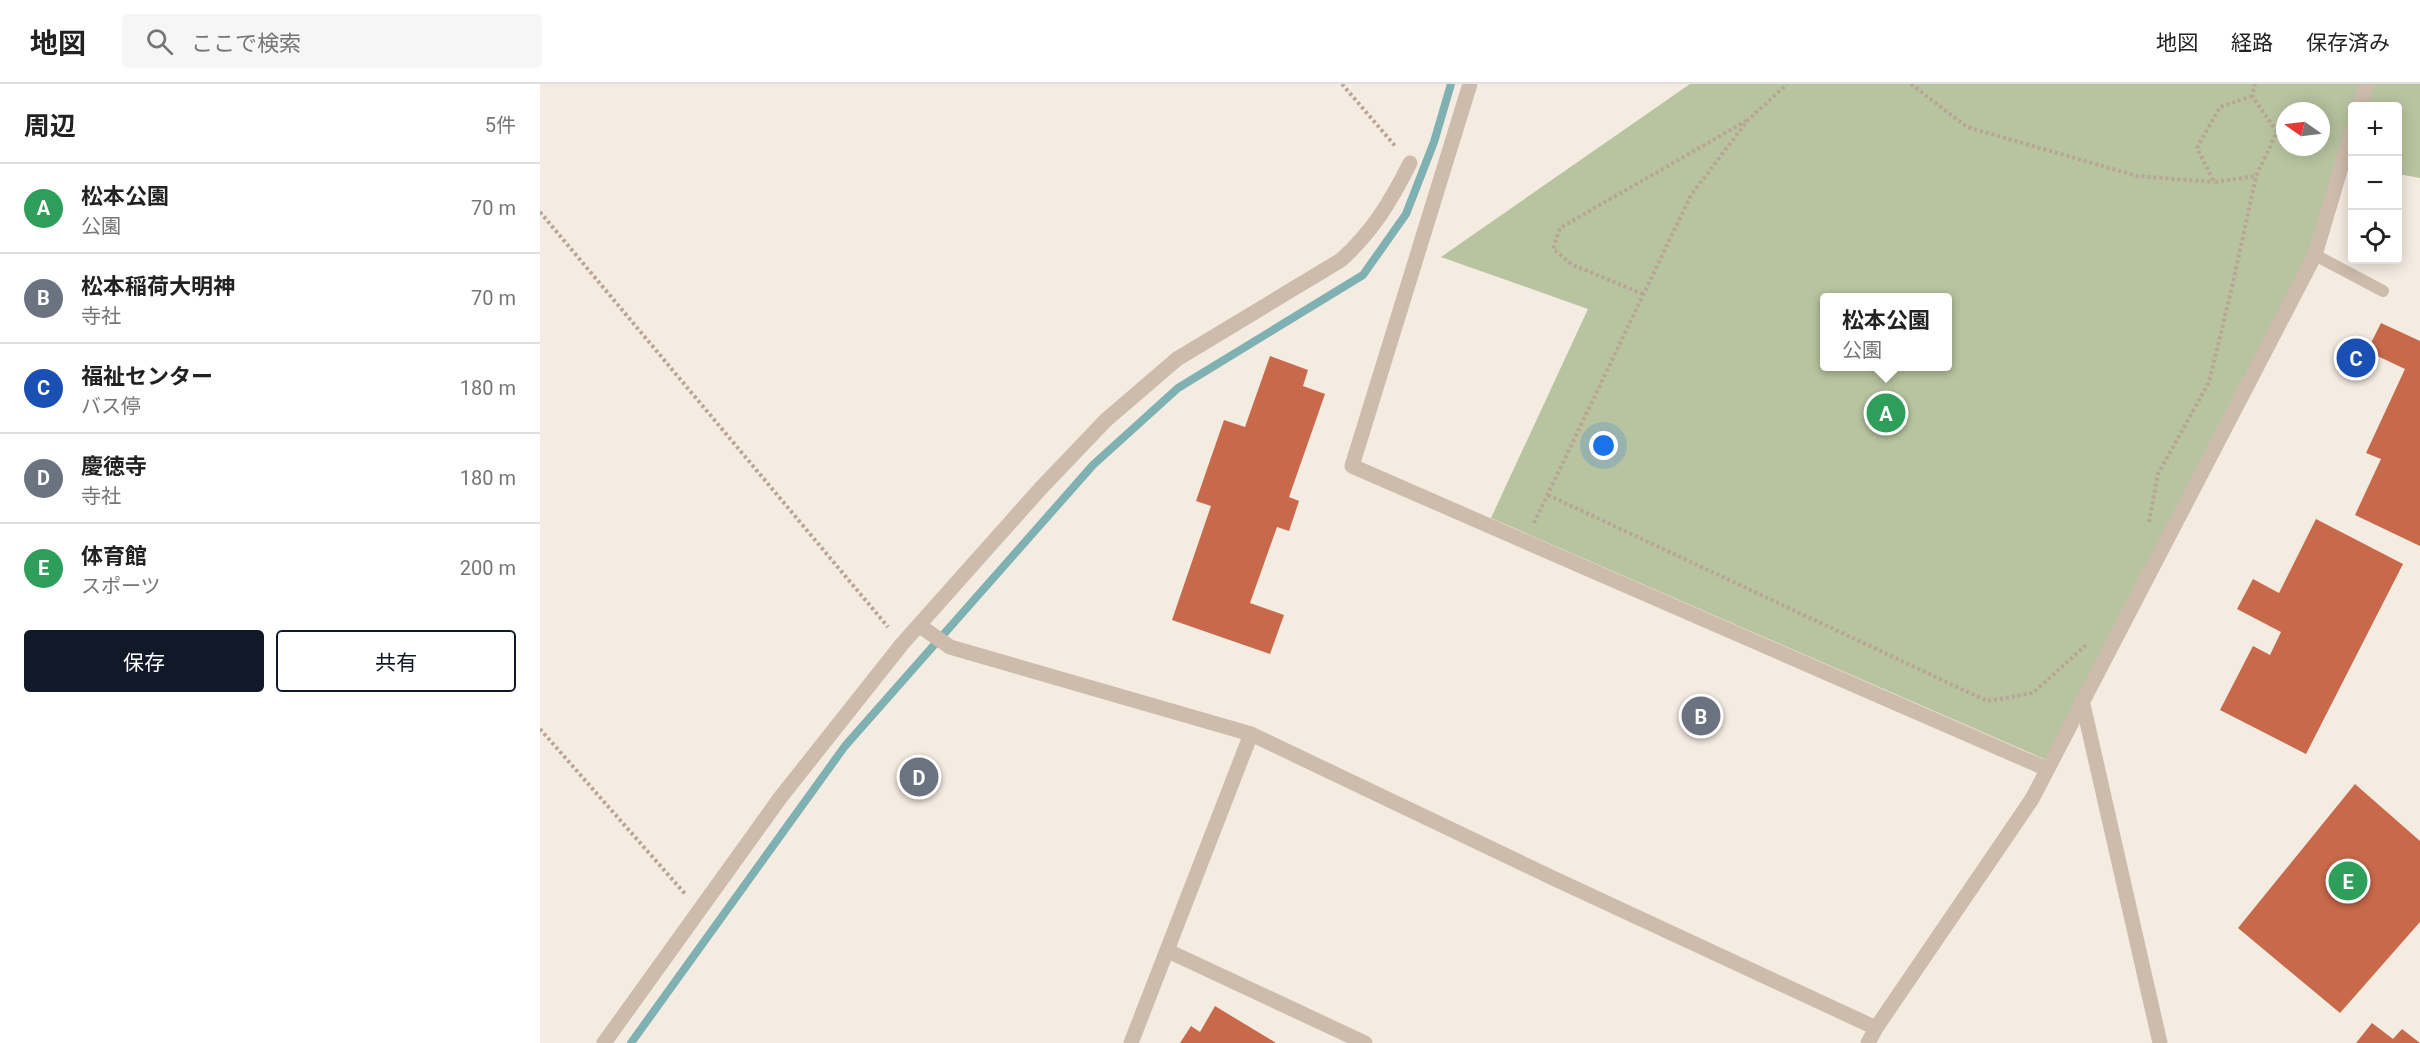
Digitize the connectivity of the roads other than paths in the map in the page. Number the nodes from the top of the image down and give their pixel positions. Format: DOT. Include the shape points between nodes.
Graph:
graph roads {
  1 [pos="1470,84"];
  2 [pos="2367,84"];
  3 [pos="2361,102"];
  4 [pos="2348,144"];
  5 [pos="1410,163"];
  6 [pos="2315,255"];
  7 [pos="2383,291"];
  8 [pos="920,626"];
  9 [pos="2082,700"];
  10 [pos="1251,734"];
  11 [pos="2047,770"];
  12 [pos="1168,951"];
  13 [pos="1876,1028"];
  14 [pos="604,1043"];
  15 [pos="1131,1043"];
  16 [pos="1365,1043"];
  17 [pos="1868,1043"];
  18 [pos="2160,1043"];
  1 -- 11 [label="street" via="1352,466"];
  2 -- 3 [label="street"];
  4 -- 6 [label="street"];
  5 -- 8 [label="street" via="1393,198 1364,239 1341,260 1178,359 1106,420"];
  6 -- 7 [label="lane"];
  6 -- 9 [label="street"];
  8 -- 10 [label="street" via="950,647"];
  8 -- 14 [label="street" via="780,798"];
  9 -- 11 [label="street"];
  9 -- 18 [label="street"];
  10 -- 12 [label="street"];
  10 -- 13 [label="street"];
  11 -- 13 [label="street" via="2032,799"];
  12 -- 15 [label="street"];
  12 -- 16 [label="street"];
  13 -- 17 [label="street"];
}
